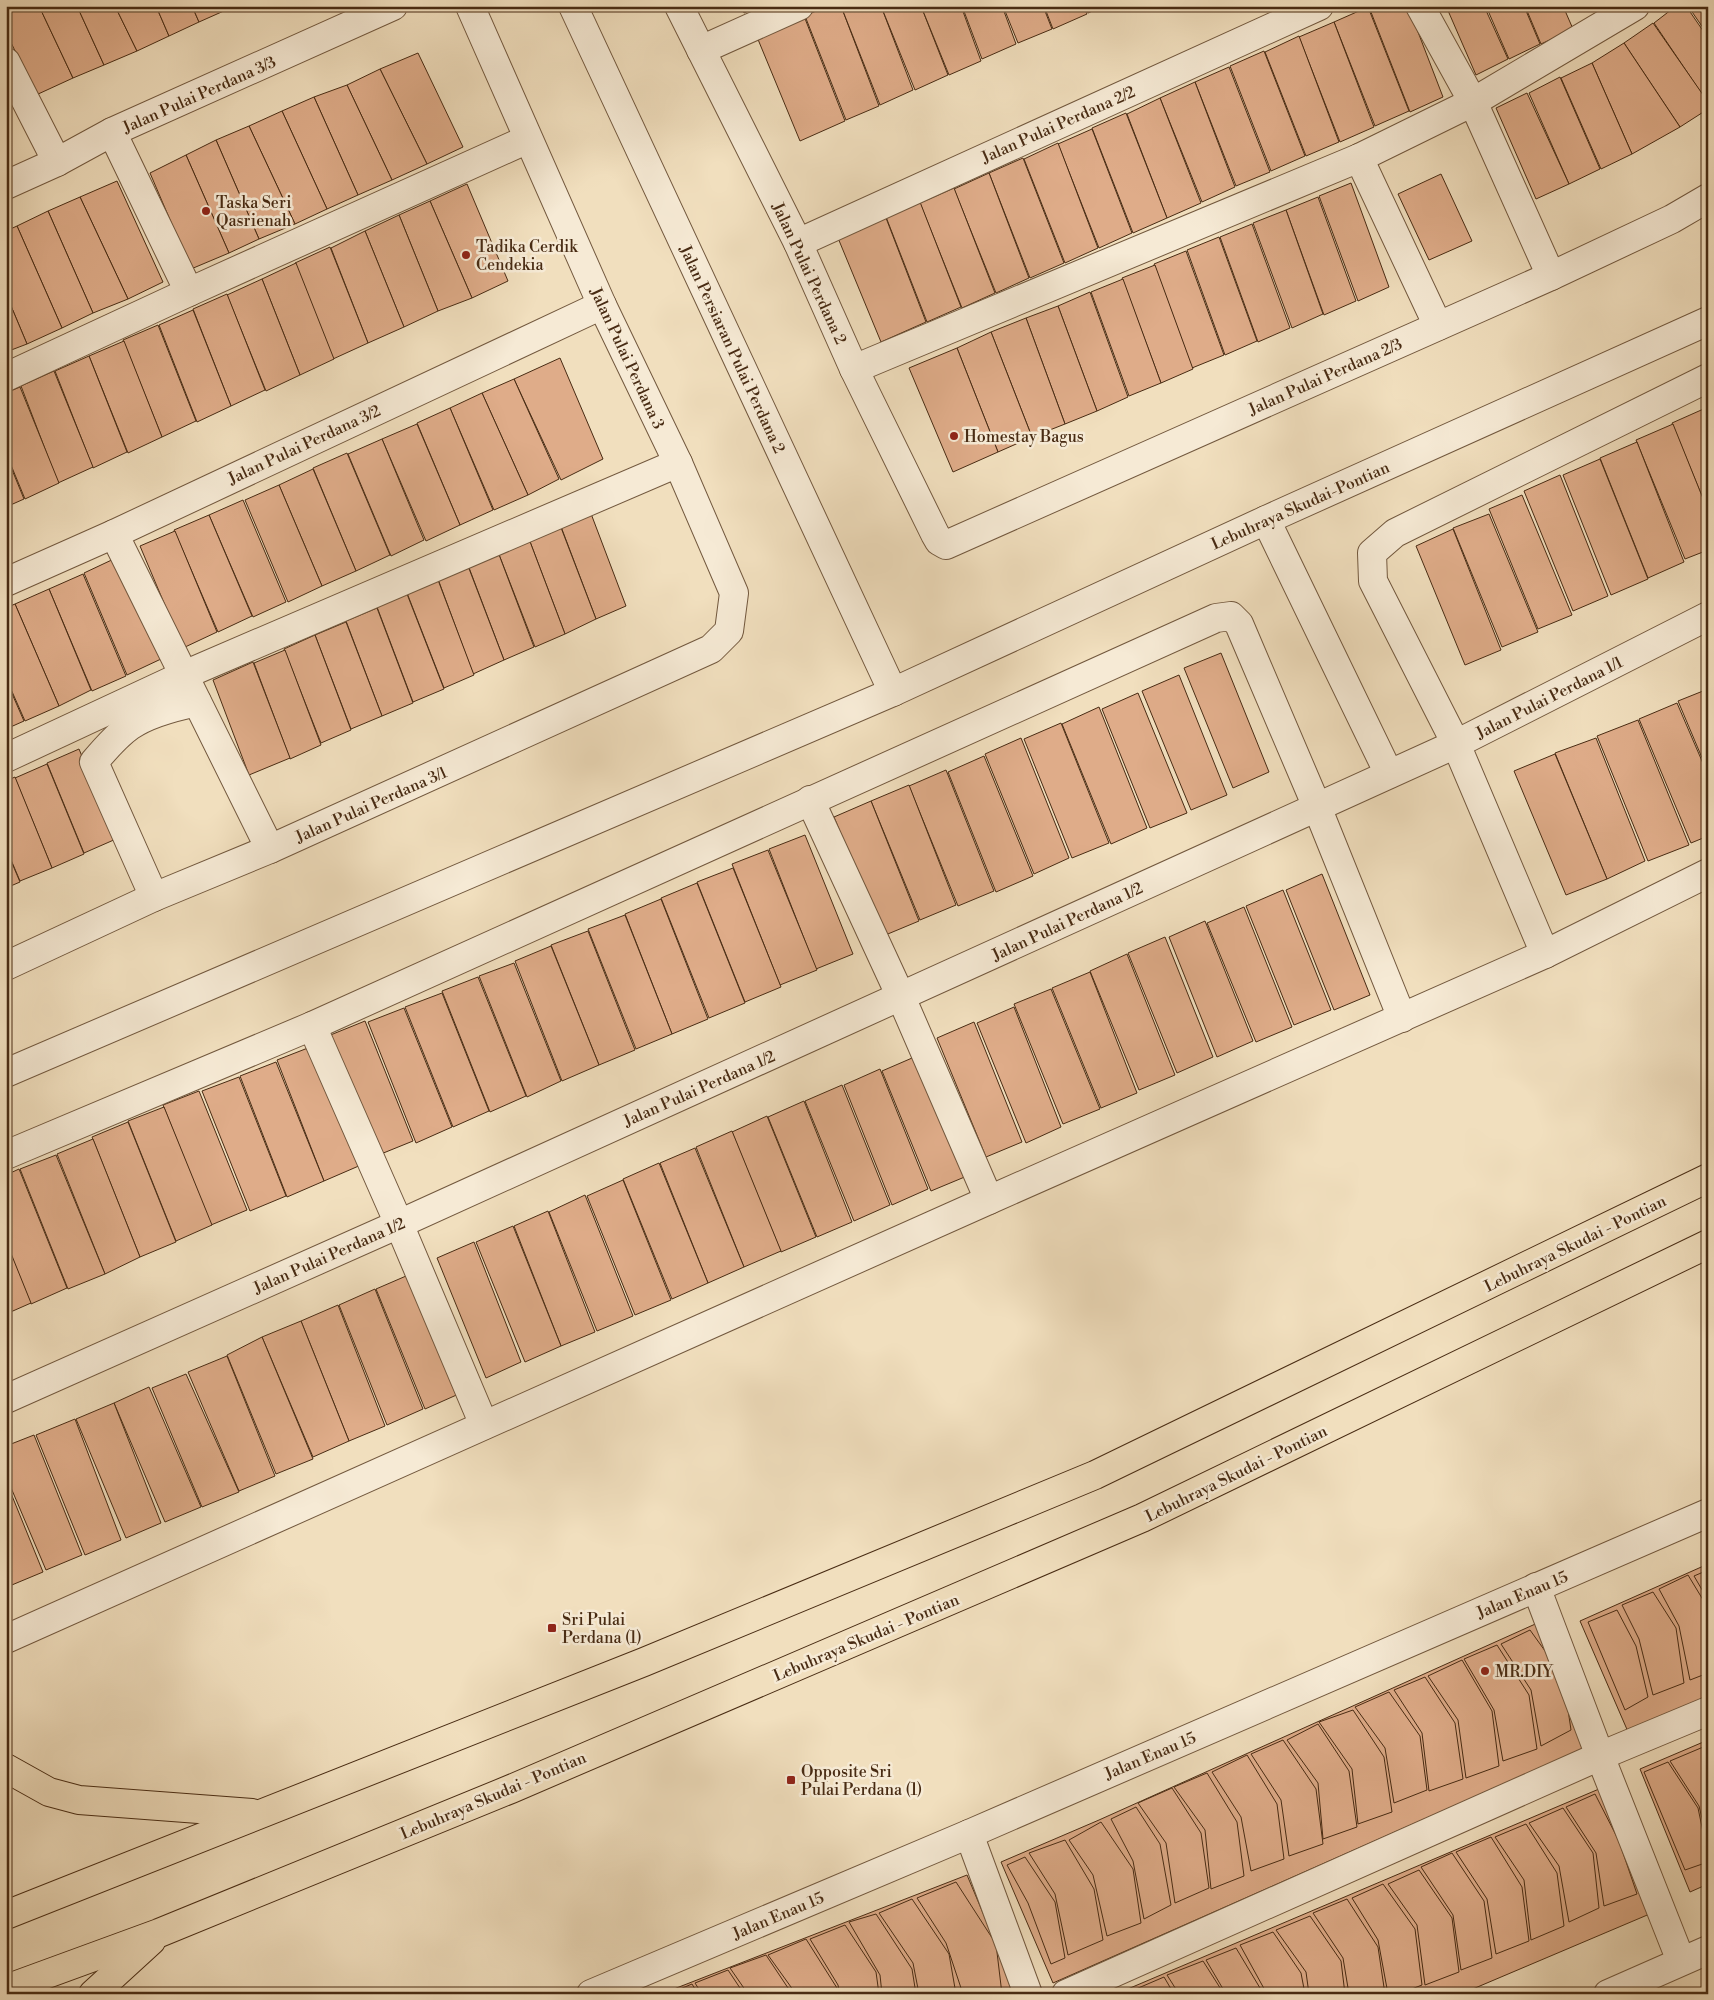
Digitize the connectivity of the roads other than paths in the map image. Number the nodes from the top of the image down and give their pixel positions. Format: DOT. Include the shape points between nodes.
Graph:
graph roads {
  1 [pos="393,6"];
  2 [pos="470,6"];
  3 [pos="572,6"];
  4 [pos="679,6"];
  5 [pos="799,6"];
  6 [pos="1319,6"];
  7 [pos="1420,6"];
  8 [pos="1635,6"];
  9 [pos="701,50"];
  10 [pos="6,62"];
  11 [pos="1473,102"];
  12 [pos="112,132"];
  13 [pos="528,138"];
  14 [pos="1359,158"];
  15 [pos="57,162"];
  16 [pos="6,185"];
  17 [pos="1708,198"];
  18 [pos="798,243"];
  19 [pos="1551,276"];
  20 [pos="189,292"];
  21 [pos="602,305"];
  22 [pos="1708,321"];
  23 [pos="1438,326"];
  24 [pos="854,368"];
  25 [pos="6,377"];
  26 [pos="1708,378"];
  27 [pos="678,463"];
  28 [pos="1266,520"];
  29 [pos="114,534"];
  30 [pos="939,541"];
  31 [pos="6,582"];
  32 [pos="1708,616"];
  33 [pos="729,631"];
  34 [pos="184,675"];
  35 [pos="893,692"];
  36 [pos="197,702"];
  37 [pos="1456,744"];
  38 [pos="6,758"];
  39 [pos="1389,774"];
  40 [pos="810,800"];
  41 [pos="1317,807"];
  42 [pos="270,850"];
  43 [pos="1708,873"];
  44 [pos="154,897"];
  45 [pos="1545,954"];
  46 [pos="6,966"];
  47 [pos="900,997"];
  48 [pos="1402,1018"];
  49 [pos="312,1026"];
  50 [pos="6,1073"];
  51 [pos="6,1155"];
  52 [pos="1708,1178"];
  53 [pos="989,1200"];
  54 [pos="399,1224"];
  55 [pos="1708,1244"];
  56 [pos="6,1399"];
  57 [pos="484,1425"];
  58 [pos="1708,1513"];
  59 [pos="1536,1587"];
  60 [pos="6,1639"];
  61 [pos="1708,1711"];
  62 [pos="1600,1756"];
  63 [pos="6,1768"];
  64 [pos="258,1814"];
  65 [pos="969,1834"];
  66 [pos="6,1915"];
  67 [pos="159,1933"];
  68 [pos="1708,1950"];
  69 [pos="1681,1961"];
  70 [pos="7,1991"];
  71 [pos="93,1994"];
  72 [pos="591,1994"];
  73 [pos="1028,1994"];
  74 [pos="1066,1994"];
  75 [pos="1608,1994"];
  1 -- 12 [label="street, Jalan Pulai Perdana 3/3"];
  2 -- 13 [label="street, Jalan Pulai Perdana 3"];
  3 -- 35 [label="street, Jalan Persiaran Pulai Perdana 2"];
  4 -- 9 [label="street, Jalan Pulai Perdana 2"];
  5 -- 9 [label="street"];
  6 -- 18 [label="street, Jalan Pulai Perdana 2/2"];
  7 -- 11 [label="street"];
  8 -- 11 [label="street"];
  9 -- 18 [label="street, Jalan Pulai Perdana 2"];
  10 -- 15 [label="street"];
  11 -- 14 [label="street"];
  11 -- 19 [label="street"];
  12 -- 15 [label="street, Jalan Pulai Perdana 3/3"];
  12 -- 20 [label="street"];
  13 -- 20 [label="street"];
  13 -- 21 [label="street, Jalan Pulai Perdana 3"];
  14 -- 23 [label="street"];
  14 -- 24 [label="street"];
  15 -- 16 [label="street, Jalan Pulai Perdana 3/3"];
  17 -- 19 [label="street, Jalan Pulai Perdana 2/3"];
  18 -- 24 [label="street, Jalan Pulai Perdana 2"];
  19 -- 23 [label="street, Jalan Pulai Perdana 2/3"];
  20 -- 25 [label="street"];
  21 -- 27 [label="street, Jalan Pulai Perdana 3"];
  21 -- 29 [label="street, Jalan Pulai Perdana 3/2"];
  22 -- 28 [label="street, Lebuhraya Skudai-Pontian"];
  23 -- 30 [label="street, Jalan Pulai Perdana 2/3" via="946,545"];
  24 -- 30 [label="street, Jalan Pulai Perdana 2"];
  26 -- 37 [label="street" via="1395,532 1372,553 1373,581"];
  27 -- 33 [label="street, Jalan Pulai Perdana 3" via="734,593"];
  27 -- 34 [label="street"];
  28 -- 35 [label="street, Lebuhraya Skudai-Pontian"];
  28 -- 39 [label="street"];
  29 -- 31 [label="street, Jalan Pulai Perdana 3/2"];
  29 -- 34 [label="street"];
  32 -- 37 [label="street, Jalan Pulai Perdana 1/1"];
  33 -- 42 [label="street, Jalan Pulai Perdana 3/1" via="711,649"];
  34 -- 36 [label="street"];
  34 -- 38 [label="street"];
  35 -- 50 [label="street, Lebuhraya Skudai-Pontian"];
  36 -- 42 [label="street"];
  36 -- 44 [label="street" via="172,707 131,725 94,762"];
  37 -- 39 [label="street, Jalan Pulai Perdana 1/1"];
  37 -- 45 [label="street"];
  39 -- 41 [label="street, Jalan Pulai Perdana 1/2"];
  40 -- 41 [label="street" via="1216,618 1231,616 1239,624"];
  40 -- 47 [label="street"];
  40 -- 49 [label="street"];
  41 -- 47 [label="street, Jalan Pulai Perdana 1/2"];
  41 -- 48 [label="street"];
  42 -- 44 [label="street, Jalan Pulai Perdana 3/1"];
  43 -- 45 [label="street"];
  44 -- 46 [label="street, Jalan Pulai Perdana 3/1"];
  45 -- 48 [label="street"];
  47 -- 53 [label="street"];
  47 -- 54 [label="street, Jalan Pulai Perdana 1/2"];
  48 -- 53 [label="street"];
  49 -- 51 [label="street"];
  49 -- 54 [label="street"];
  52 -- 64 [label="highway, Lebuhraya Skudai - Pontian" via="1094,1475 644,1662"];
  53 -- 57 [label="street"];
  54 -- 56 [label="street, Jalan Pulai Perdana 1/2"];
  54 -- 57 [label="street"];
  55 -- 67 [label="highway, Lebuhraya Skudai - Pontian" via="1142,1518 512,1789"];
  57 -- 60 [label="street"];
  58 -- 59 [label="street, Jalan Enau 15"];
  59 -- 62 [label="street"];
  59 -- 65 [label="street, Jalan Enau 15"];
  61 -- 62 [label="street"];
  62 -- 69 [label="street"];
  62 -- 74 [label="street"];
  63 -- 64 [label="highway" via="49,1792 80,1800"];
  64 -- 66 [label="highway, Lebuhraya Skudai - Pontian"];
  65 -- 72 [label="street, Jalan Enau 15"];
  65 -- 73 [label="street"];
  67 -- 70 [label="highway, Lebuhraya Skudai - Pontian"];
  67 -- 71 [label="highway"];
  68 -- 69 [label="street"];
  69 -- 75 [label="street"];
}
